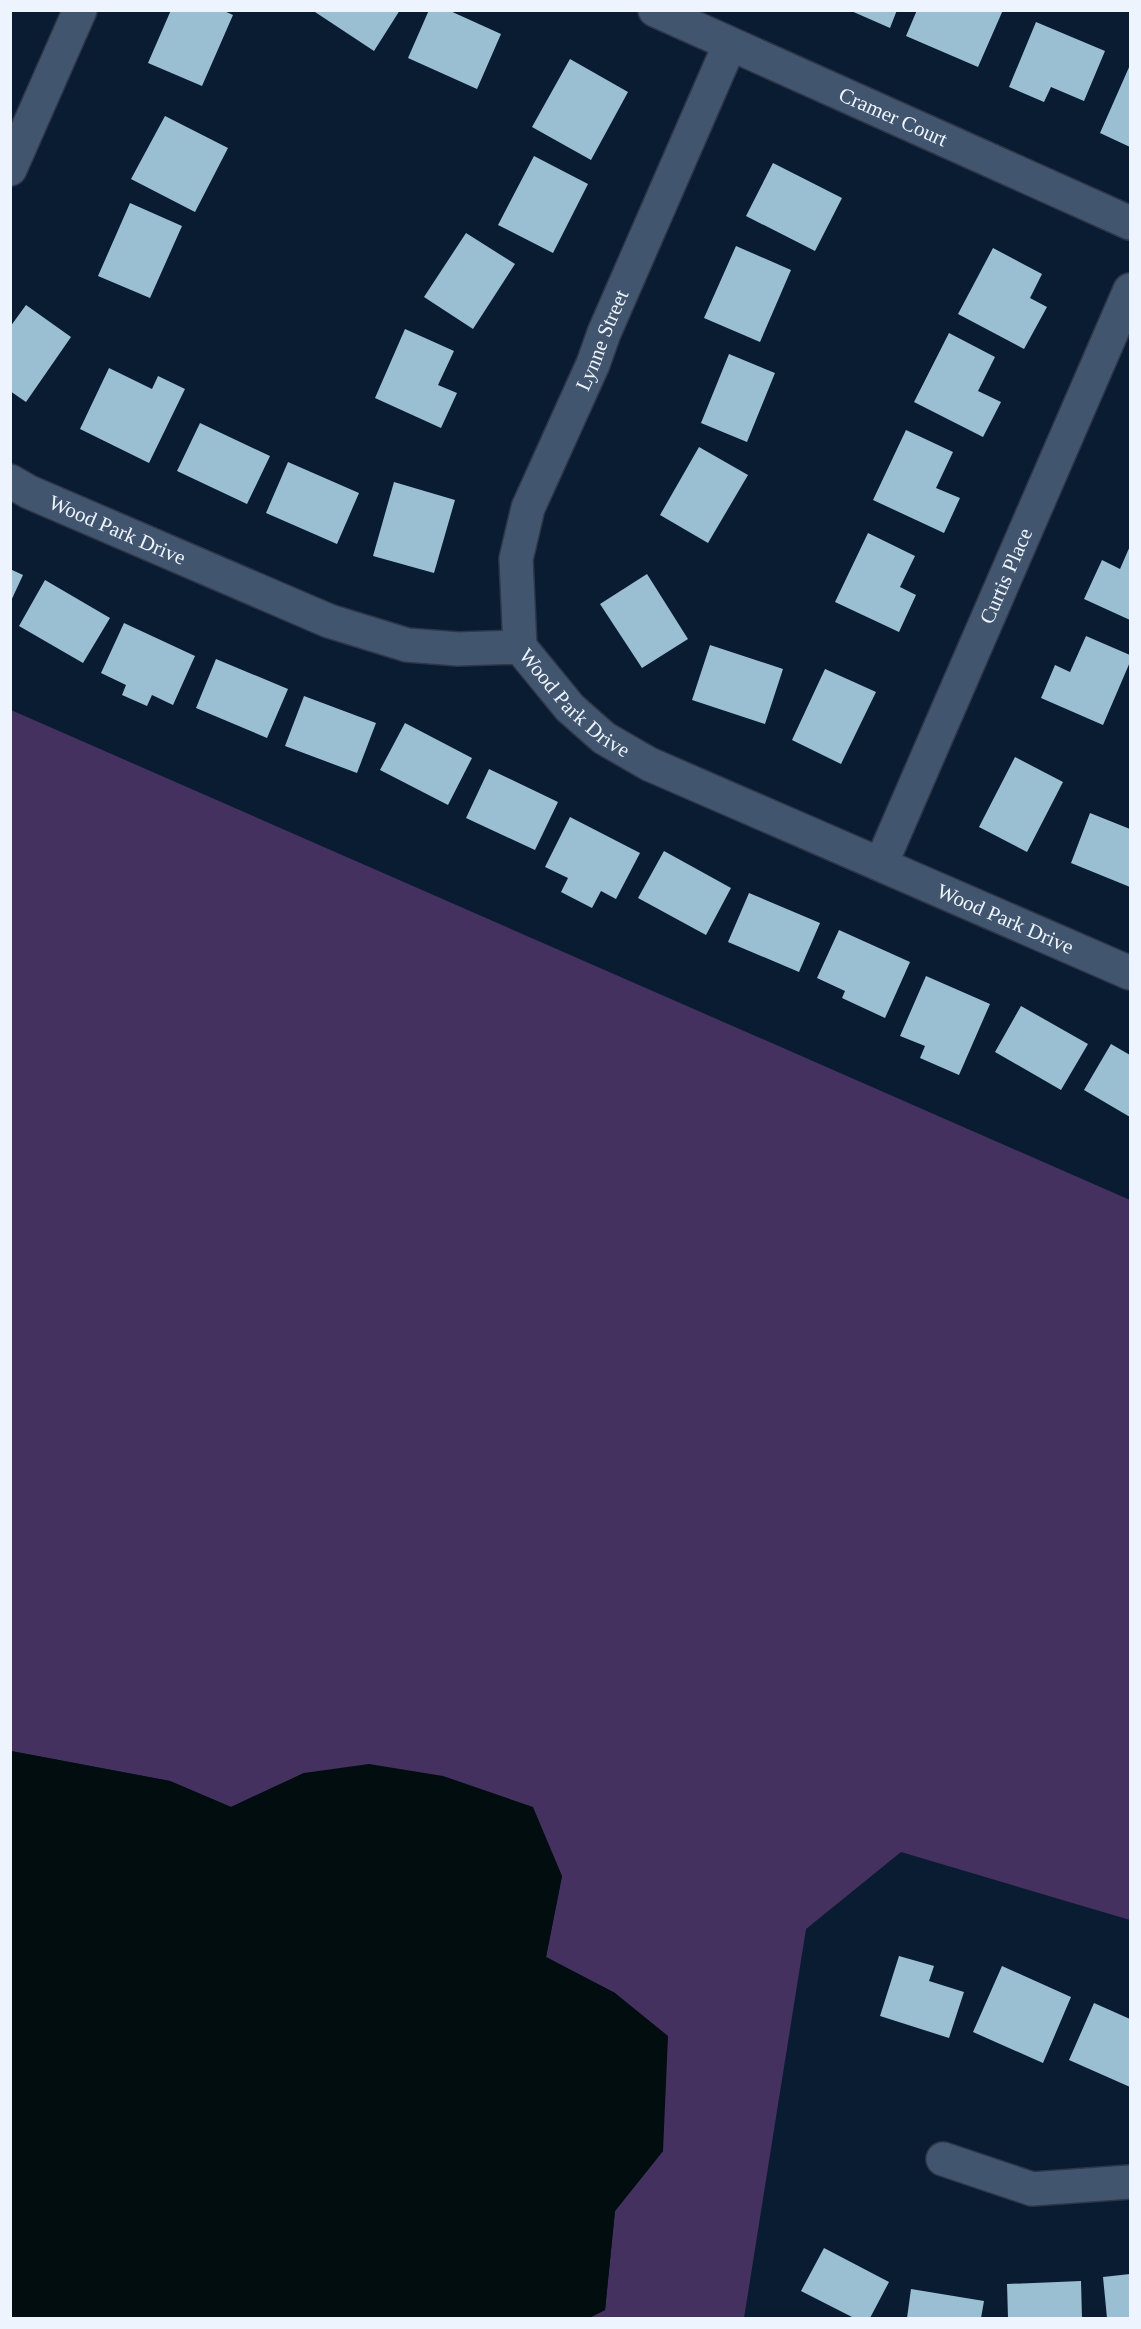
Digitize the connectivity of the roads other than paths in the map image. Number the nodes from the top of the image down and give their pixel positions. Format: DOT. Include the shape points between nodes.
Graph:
graph roads {
  1 [pos="80,10"];
  2 [pos="655,10"];
  3 [pos="730,44"];
  4 [pos="10,169"];
  5 [pos="1131,223"];
  6 [pos="1131,290"];
  7 [pos="10,481"];
  8 [pos="520,647"];
  9 [pos="881,864"];
  10 [pos="1131,973"];
  11 [pos="943,2159"];
  12 [pos="1131,2182"];
  1 -- 4 [label="street"];
  2 -- 3 [label="street, Cramer Court"];
  3 -- 5 [label="street, Cramer Court"];
  3 -- 8 [label="street, Lynne Street" via="528,508 516,559"];
  6 -- 9 [label="street, Curtis Place"];
  7 -- 8 [label="street, Wood Park Drive" via="329,621 407,645 458,650"];
  8 -- 9 [label="street, Wood Park Drive" via="570,708 604,738 649,764"];
  9 -- 10 [label="street, Wood Park Drive"];
  11 -- 12 [label="street" via="1032,2189"];
}
